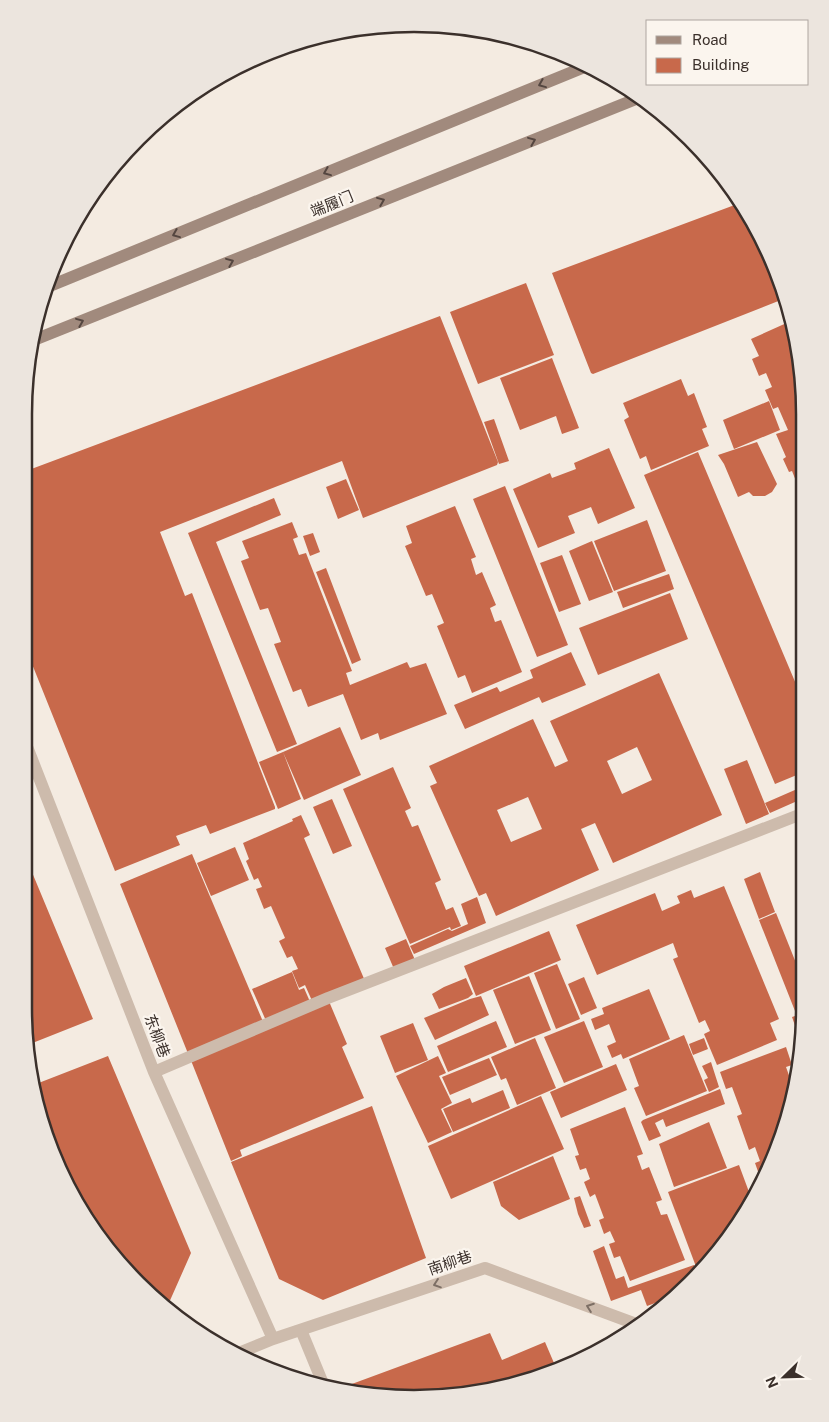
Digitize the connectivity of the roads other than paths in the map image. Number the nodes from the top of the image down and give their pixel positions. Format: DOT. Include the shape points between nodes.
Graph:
graph roads {
  1 [pos="578,70"];
  2 [pos="632,101"];
  3 [pos="56,283"];
  4 [pos="41,337"];
  5 [pos="32,759"];
  6 [pos="796,816"];
  7 [pos="154,1072"];
  8 [pos="631,1322"];
  9 [pos="301,1330"];
  10 [pos="273,1339"];
  11 [pos="246,1350"];
  12 [pos="320,1377"];
  1 -- 3 [label="main road, 端履门, one-way"];
  4 -- 2 [label="main road, 端履门, one-way"];
  5 -- 7 [label="street, 东柳巷"];
  6 -- 7 [label="street" via="328,998"];
  7 -- 10 [label="street, 东柳巷"];
  8 -- 9 [label="street, 南柳巷, one-way" via="485,1268"];
  9 -- 10 [label="street, 南柳巷"];
  9 -- 12 [label="street"];
  10 -- 11 [label="street, 南柳巷"];
}
